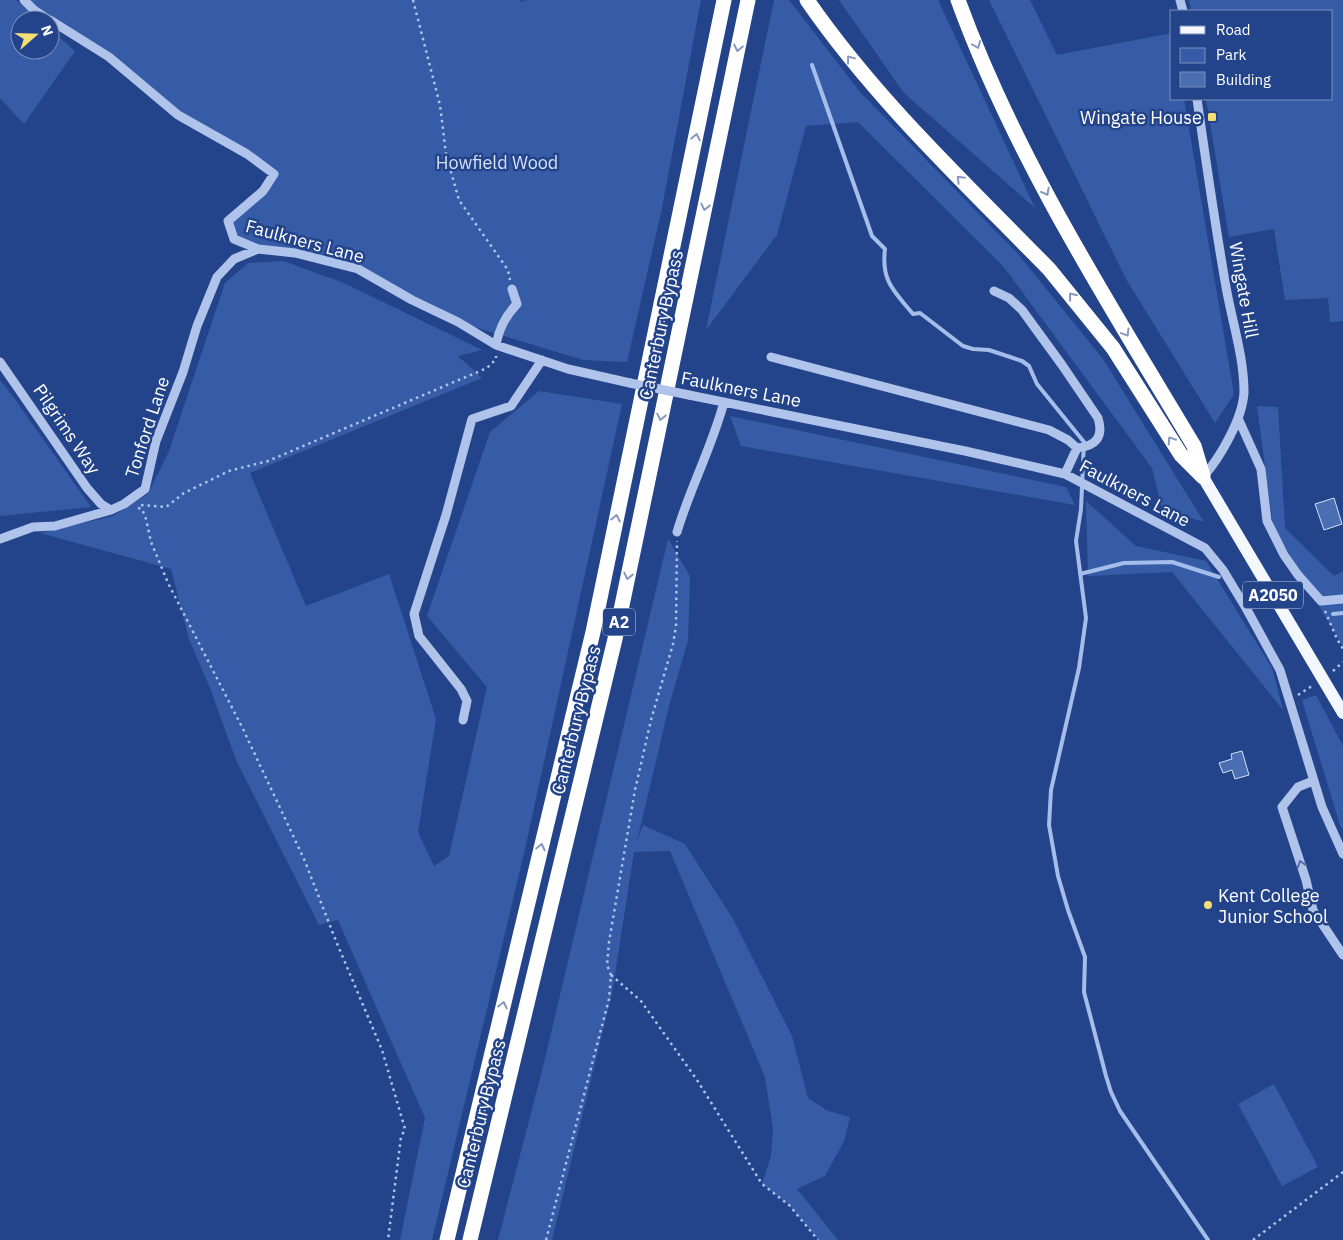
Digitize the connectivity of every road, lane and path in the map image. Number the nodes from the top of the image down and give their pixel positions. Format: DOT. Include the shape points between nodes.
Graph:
graph roads {
  1 [pos="24,0"];
  2 [pos="413,0"];
  3 [pos="724,0"];
  4 [pos="748,0"];
  5 [pos="807,0"];
  6 [pos="958,0"];
  7 [pos="34,10"];
  8 [pos="60,26"];
  9 [pos="1197,100"];
  10 [pos="258,249"];
  11 [pos="512,289"];
  12 [pos="994,291"];
  13 [pos="496,345"];
  14 [pos="771,357"];
  15 [pos="542,360"];
  16 [pos="0,362"];
  17 [pos="724,402"];
  18 [pos="1238,418"];
  19 [pos="1081,448"];
  20 [pos="1065,474"];
  21 [pos="1203,477"];
  22 [pos="124,504"];
  23 [pos="111,510"];
  24 [pos="677,532"];
  25 [pos="0,538"];
  26 [pos="1343,598"];
  27 [pos="1321,601"];
  28 [pos="1343,649"];
  29 [pos="1343,713"];
  30 [pos="463,720"];
  31 [pos="1313,781"];
  32 [pos="1343,854"];
  33 [pos="1343,955"];
  34 [pos="611,975"];
  35 [pos="1343,1172"];
  36 [pos="388,1240"];
  37 [pos="447,1240"];
  38 [pos="470,1240"];
  39 [pos="546,1240"];
  40 [pos="818,1240"];
  41 [pos="1252,1240"];
  1 -- 7 [label="street, Faulkners Lane"];
  2 -- 11 [label="path" via="440,105 446,154 459,200 508,270"];
  37 -- 3 [label="highway, Canterbury Bypass / A2, one-way" via="593,632"];
  4 -- 38 [label="highway, Canterbury Bypass / A2, one-way" via="615,638"];
  21 -- 5 [label="highway, one-way" via="1181,455 1113,348 1049,269 896,112 856,66"];
  6 -- 21 [label="highway, one-way" via="1039,180 1090,273 1194,446"];
  8 -- 10 [label="street, Faulkners Lane" via="109,57 178,114 247,154 274,174 263,191 228,222 234,239"];
  9 -- 18 [label="street, Wingate Hill" via="1241,365 1244,394"];
  10 -- 13 [label="street, Faulkners Lane" via="295,253 358,269"];
  10 -- 22 [label="street, Tonford Lane" via="234,259 217,277 196,326 156,441 145,489"];
  11 -- 13 [label="street" via="517,304 507,314"];
  12 -- 19 [label="street" via="1009,298 1022,310 1098,418 1100,435"];
  13 -- 15 [label="street, Faulkners Lane"];
  13 -- 22 [label="path" via="496,359 487,368 268,461 229,471 184,493 166,507"];
  14 -- 19 [label="street" via="1049,430"];
  15 -- 17 [label="street, Faulkners Lane, bridge" via="568,369"];
  15 -- 30 [label="street" via="511,406 472,419 414,614 419,636 461,689 466,701"];
  16 -- 23 [label="street, Pilgrims Way" via="87,488"];
  17 -- 20 [label="street, Faulkners Lane"];
  17 -- 24 [label="street"];
  18 -- 21 [label="street, Wingate Hill" via="1213,466"];
  18 -- 27 [label="street" via="1261,469 1267,521 1289,562"];
  19 -- 20 [label="street"];
  20 -- 31 [label="street, Faulkners Lane" via="1206,548 1223,570 1280,670"];
  21 -- 29 [label="main road, A2050"];
  22 -- 23 [label="street, Tonford Lane"];
  22 -- 36 [label="path" via="142,508 151,542 168,583 298,847 382,1050 405,1129 401,1136"];
  23 -- 25 [label="street, Tonford Lane" via="55,526 33,527"];
  24 -- 34 [label="path" via="676,626 635,790 609,942 607,965"];
  26 -- 27 [label="street"];
  27 -- 28 [label="path"];
  31 -- 32 [label="street, Faulkners Lane"];
  33 -- 31 [label="street, one-way" via="1313,910 1282,806 1298,788"];
  34 -- 39 [label="path" via="609,999"];
  34 -- 40 [label="path" via="641,1001 697,1080 762,1184 788,1205"];
  35 -- 41 [label="path"];
}
